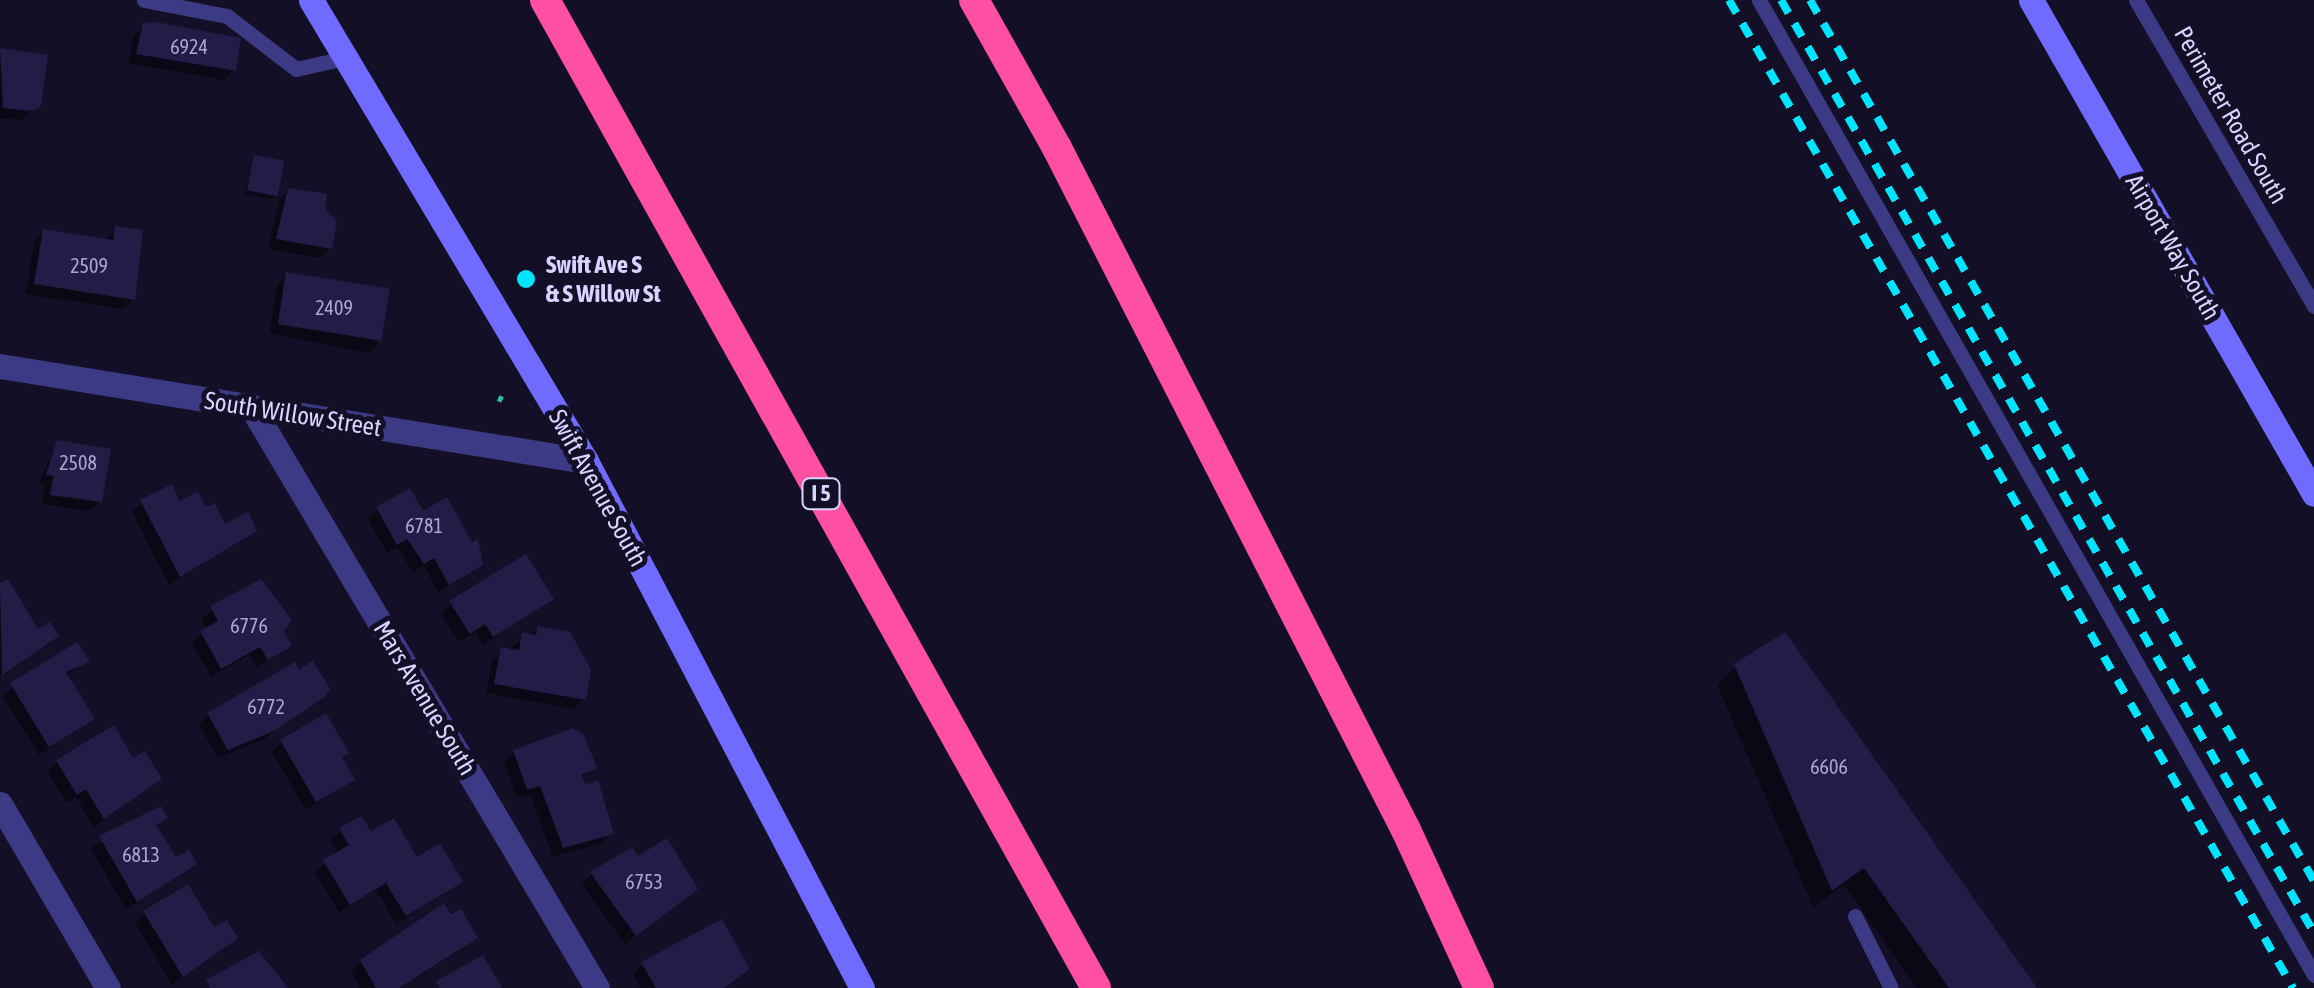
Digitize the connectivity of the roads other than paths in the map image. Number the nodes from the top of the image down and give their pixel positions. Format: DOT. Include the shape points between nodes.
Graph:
graph roads {
  1 [pos="144,0"];
  2 [pos="311,0"];
  3 [pos="545,0"];
  4 [pos="974,0"];
  5 [pos="1759,0"];
  6 [pos="2031,0"];
  7 [pos="2136,0"];
  8 [pos="345,58"];
  9 [pos="2314,306"];
  10 [pos="0,366"];
  11 [pos="252,408"];
  12 [pos="586,461"];
  13 [pos="2314,494"];
  14 [pos="0,804"];
  15 [pos="1854,916"];
  16 [pos="2314,975"];
  17 [pos="108,988"];
  18 [pos="597,988"];
  19 [pos="862,988"];
  20 [pos="1096,988"];
  21 [pos="1479,988"];
  22 [pos="1891,988"];
  1 -- 8 [label="lane" via="227,16 296,68"];
  2 -- 8 [label="street, Swift Avenue South"];
  3 -- 20 [label="highway, I 5"];
  4 -- 21 [label="highway" via="1200,428"];
  5 -- 16 [label="lane"];
  6 -- 13 [label="street, Airport Way South"];
  7 -- 9 [label="lane, Perimeter Road South"];
  8 -- 12 [label="street, Swift Avenue South"];
  10 -- 11 [label="street, South Willow Street"];
  11 -- 12 [label="street, South Willow Street"];
  11 -- 18 [label="street, Mars Avenue South"];
  12 -- 19 [label="street, Swift Avenue South"];
  14 -- 17 [label="street"];
  15 -- 22 [label="lane"];
}
